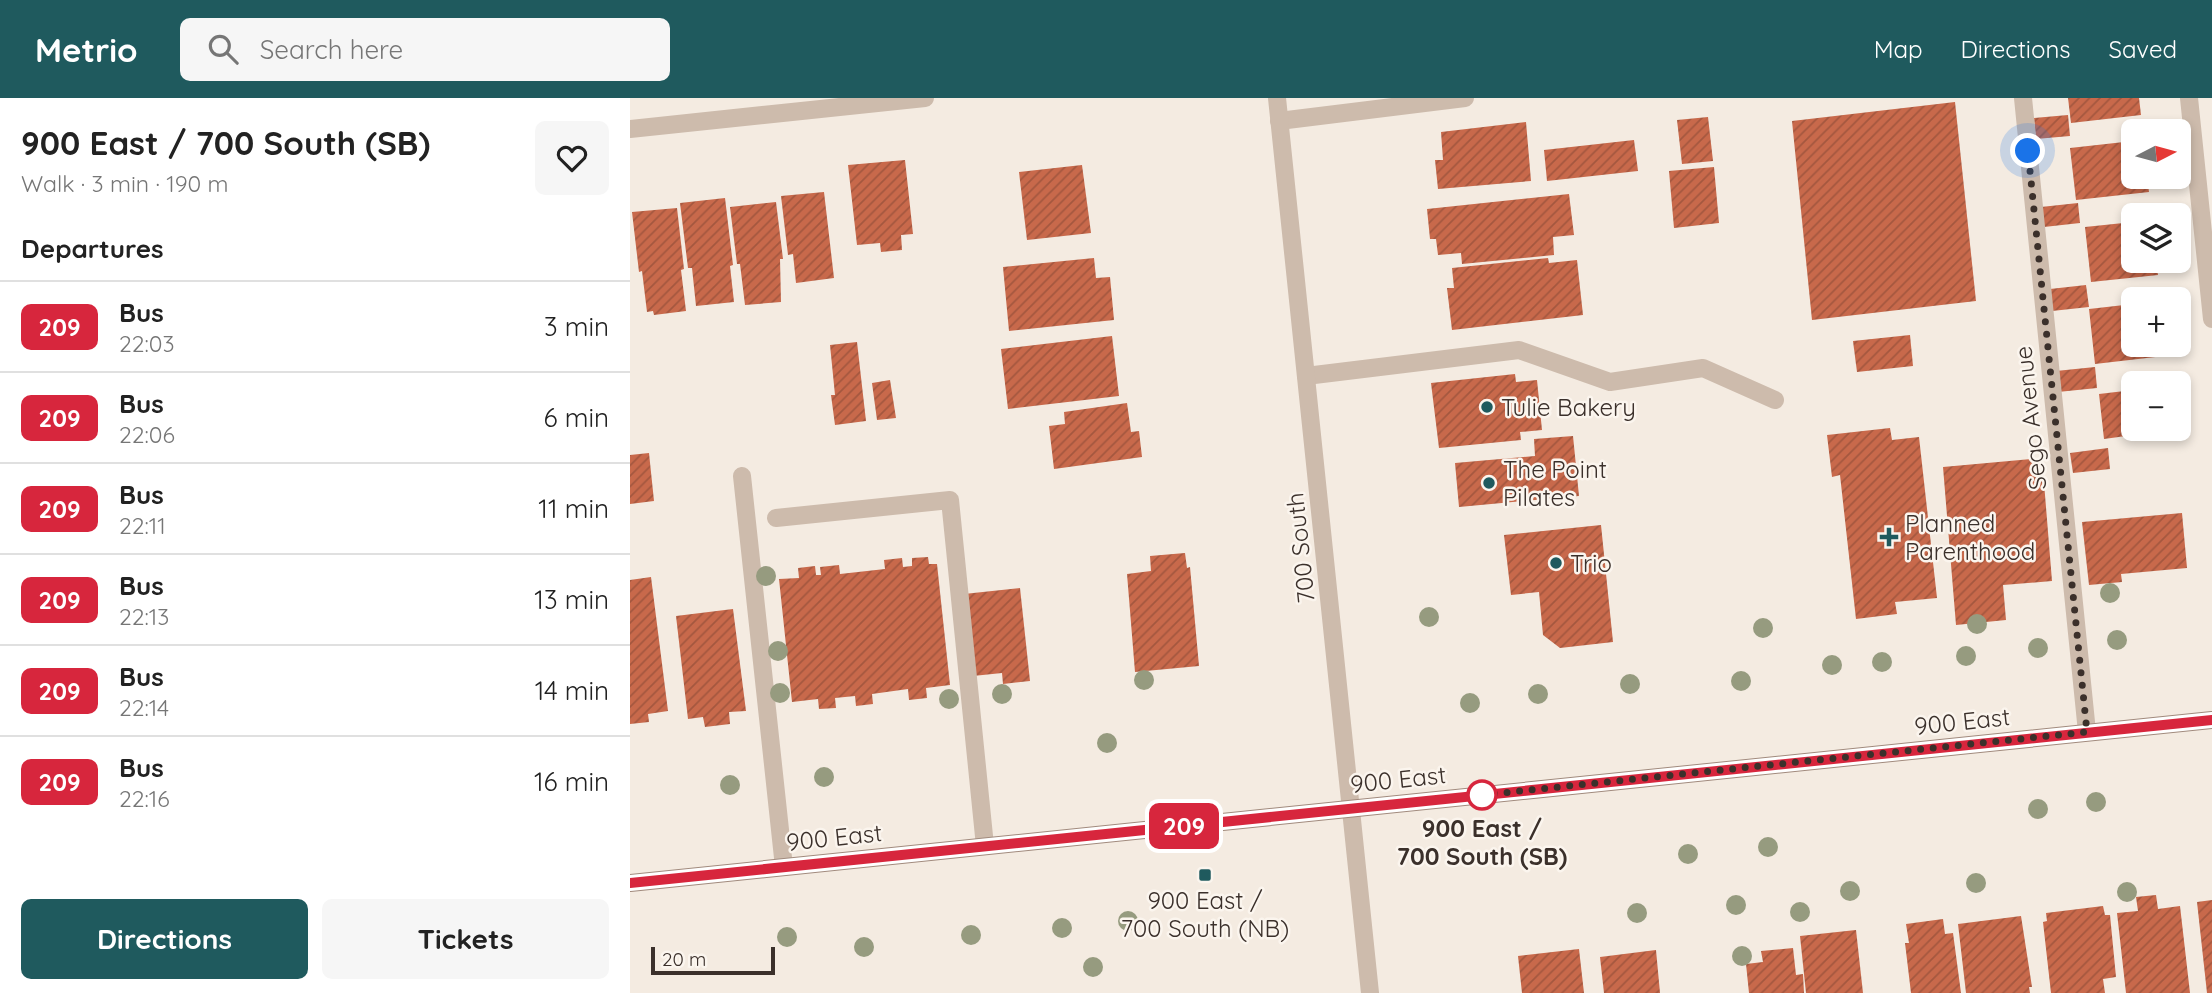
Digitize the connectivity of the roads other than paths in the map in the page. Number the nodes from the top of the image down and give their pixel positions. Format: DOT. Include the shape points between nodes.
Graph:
graph roads {
  1 [pos="925,98"];
  2 [pos="1277,98"];
  3 [pos="1465,98"];
  4 [pos="2023,98"];
  5 [pos="2189,98"];
  6 [pos="1279,121"];
  7 [pos="630,130"];
  8 [pos="2212,319"];
  9 [pos="1306,376"];
  10 [pos="1775,400"];
  11 [pos="741,476"];
  12 [pos="776,518"];
  13 [pos="2212,720"];
  14 [pos="2087,732"];
  15 [pos="1351,809"];
  16 [pos="985,846"];
  17 [pos="784,867"];
  18 [pos="630,883"];
  19 [pos="1370,993"];
  1 -- 7 [label="street"];
  2 -- 6 [label="street, 700 South"];
  3 -- 6 [label="street"];
  4 -- 14 [label="street, Sego Avenue"];
  5 -- 8 [label="street"];
  6 -- 9 [label="street, 700 South"];
  9 -- 10 [label="street" via="1519,350 1610,382 1703,368"];
  9 -- 15 [label="street, 700 South"];
  11 -- 17 [label="street"];
  12 -- 16 [label="street" via="950,500"];
  13 -- 14 [label="street, 900 East"];
  14 -- 15 [label="street, 900 East"];
  15 -- 16 [label="street, 900 East"];
  15 -- 19 [label="street, 700 South"];
  16 -- 17 [label="street, 900 East"];
  17 -- 18 [label="street, 900 East"];
}
